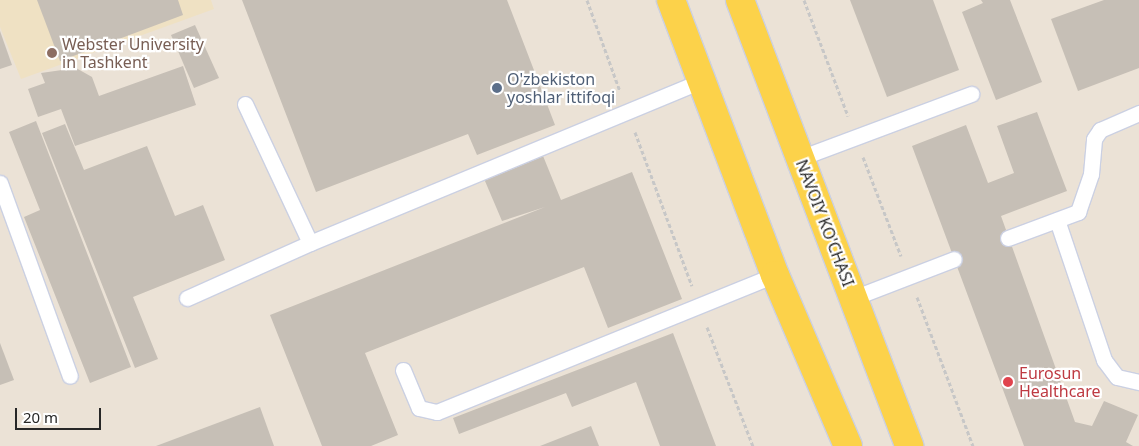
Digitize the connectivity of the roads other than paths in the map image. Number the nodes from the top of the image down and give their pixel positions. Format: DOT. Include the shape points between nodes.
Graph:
graph roads {
  1 [pos="671,0"];
  2 [pos="740,0"];
  3 [pos="702,81"];
  4 [pos="971,94"];
  5 [pos="245,104"];
  6 [pos="1139,112"];
  7 [pos="800,158"];
  8 [pos="0,183"];
  9 [pos="1057,220"];
  10 [pos="1008,238"];
  11 [pos="310,243"];
  12 [pos="954,259"];
  13 [pos="775,274"];
  14 [pos="187,298"];
  15 [pos="853,298"];
  16 [pos="402,370"];
  17 [pos="70,376"];
  18 [pos="1139,382"];
  19 [pos="830,446"];
  20 [pos="848,446"];
  21 [pos="909,446"];
  1 -- 3 [label="main road"];
  2 -- 7 [label="main road, NAVOIY KO'CHASI"];
  3 -- 11 [label="lane"];
  3 -- 13 [label="main road"];
  4 -- 7 [label="lane"];
  5 -- 11 [label="lane"];
  6 -- 9 [label="lane" via="1100,130 1094,139 1091,174 1078,212"];
  7 -- 15 [label="main road, NAVOIY KO'CHASI"];
  8 -- 17 [label="lane"];
  9 -- 10 [label="lane"];
  9 -- 18 [label="lane" via="1104,360 1117,377"];
  11 -- 14 [label="lane"];
  12 -- 15 [label="lane"];
  13 -- 16 [label="lane" via="437,412 419,408"];
  13 -- 19 [label="main road"];
  13 -- 20 [label="main road"];
  15 -- 21 [label="main road, NAVOIY KO'CHASI"];
}
